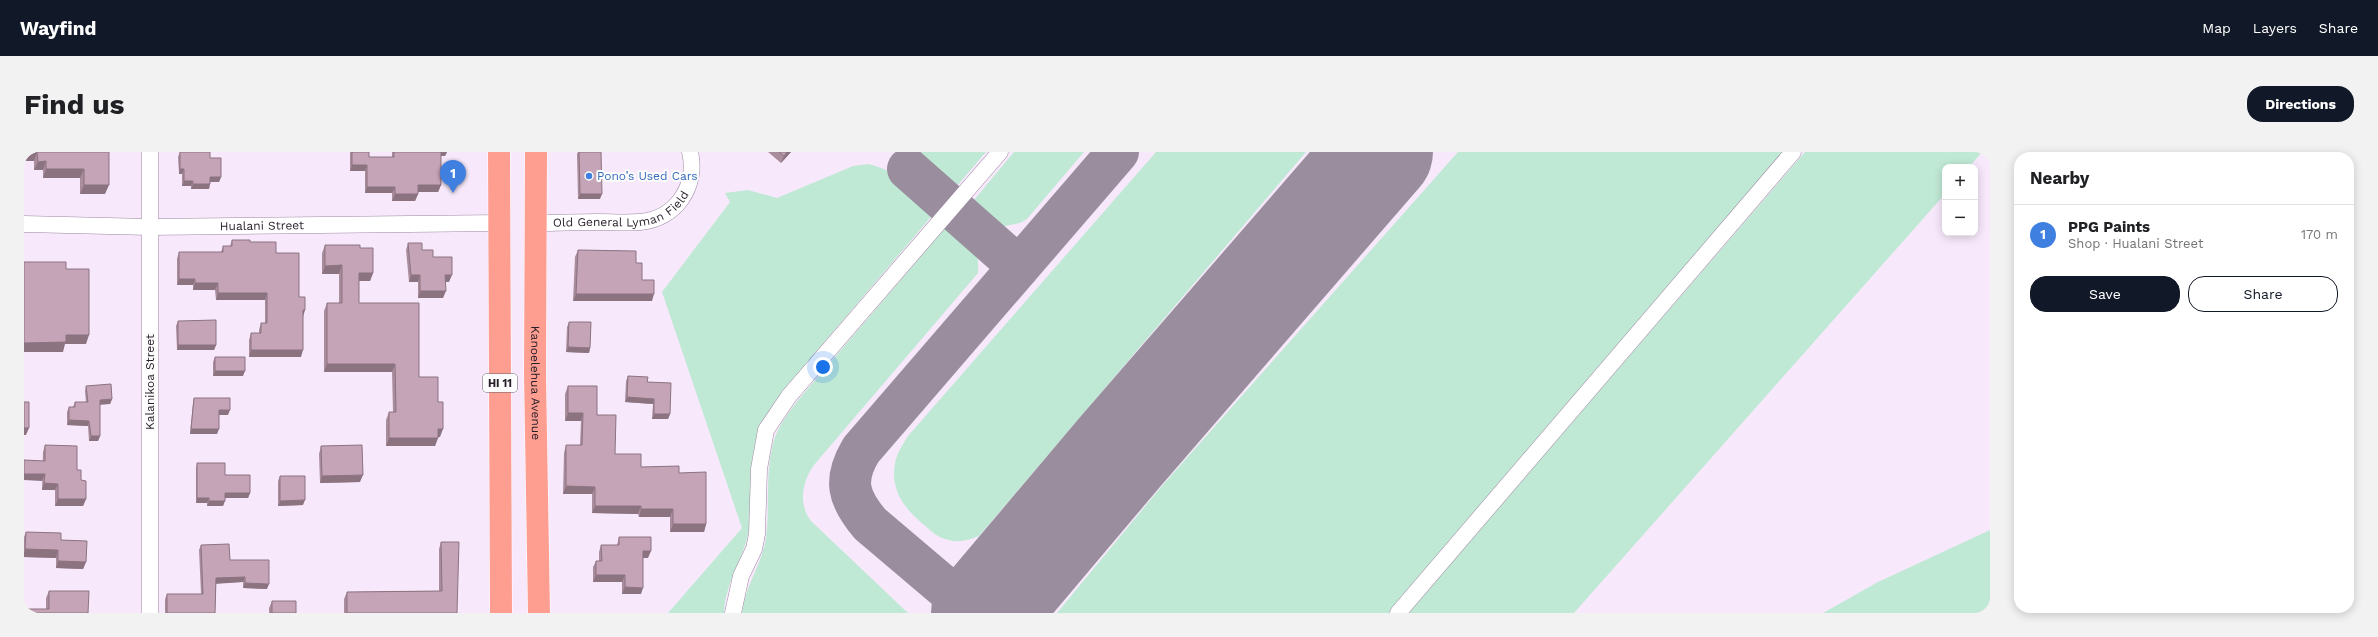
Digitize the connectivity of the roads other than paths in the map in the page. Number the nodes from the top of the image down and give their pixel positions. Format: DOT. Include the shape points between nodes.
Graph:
graph roads {
  1 [pos="150,152"];
  2 [pos="499,152"];
  3 [pos="536,152"];
  4 [pos="690,152"];
  5 [pos="1000,152"];
  6 [pos="1793,152"];
  7 [pos="499,223"];
  8 [pos="536,223"];
  9 [pos="24,224"];
  10 [pos="150,227"];
  11 [pos="150,613"];
  12 [pos="501,613"];
  13 [pos="539,613"];
  14 [pos="733,613"];
  15 [pos="1398,613"];
  1 -- 10 [label="street, Kalanikoa Street"];
  2 -- 7 [label="highway, HI 11"];
  3 -- 8 [label="highway, Kanoelehua Avenue / HI 11"];
  4 -- 8 [label="street, Old General Lyman Field" via="692,169 689,188 672,210 660,217 641,222"];
  5 -- 14 [label="street" via="789,396 766,430 759,469 757,534 754,549 739,582"];
  6 -- 15 [label="street"];
  7 -- 10 [label="street, Hualani Street"];
  7 -- 12 [label="highway, HI 11"];
  8 -- 13 [label="highway, Kanoelehua Avenue / HI 11" via="535,374"];
  9 -- 10 [label="street, Hualani Street"];
  10 -- 11 [label="street, Kalanikoa Street"];
}
